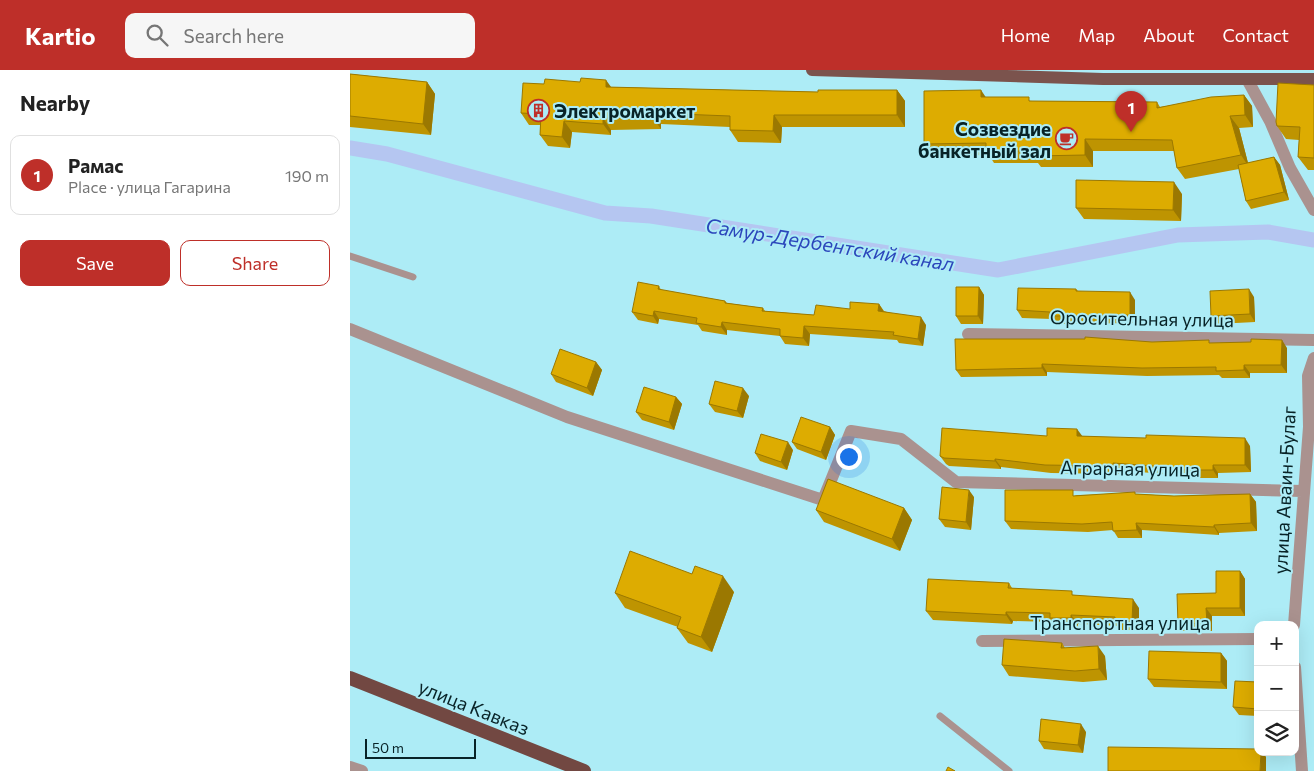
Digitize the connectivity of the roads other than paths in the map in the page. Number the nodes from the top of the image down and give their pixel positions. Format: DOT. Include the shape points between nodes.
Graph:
graph roads {
  1 [pos="812,70"];
  2 [pos="1274,75"];
  3 [pos="1247,79"];
  4 [pos="1314,79"];
  5 [pos="1314,210"];
  6 [pos="350,256"];
  7 [pos="413,277"];
  8 [pos="350,329"];
  9 [pos="968,334"];
  10 [pos="1314,340"];
  11 [pos="1314,358"];
  12 [pos="1303,491"];
  13 [pos="1294,621"];
  14 [pos="1254,640"];
  15 [pos="982,641"];
  16 [pos="350,678"];
  17 [pos="1298,711"];
  18 [pos="940,716"];
  19 [pos="350,767"];
  20 [pos="362,771"];
  21 [pos="584,771"];
  22 [pos="1009,771"];
  23 [pos="1302,771"];
  1 -- 3 [label="main road" via="1102,79"];
  2 -- 3 [label="main road"];
  2 -- 4 [label="main road"];
  3 -- 5 [label="street"];
  6 -- 7 [label="lane"];
  8 -- 12 [label="street, Аграрная улица" via="567,418 823,500 851,431 901,439 956,482"];
  9 -- 10 [label="street, Оросительная улица"];
  11 -- 12 [label="street, улица Аваин-Булаг" via="1308,376 1309,427"];
  12 -- 13 [label="street, улица Аваин-Булаг"];
  14 -- 15 [label="street, Транспортная улица"];
  16 -- 21 [label="highway, улица Кавказ"];
  17 -- 23 [label="street"];
  18 -- 22 [label="lane"];
  19 -- 20 [label="street"];
}
